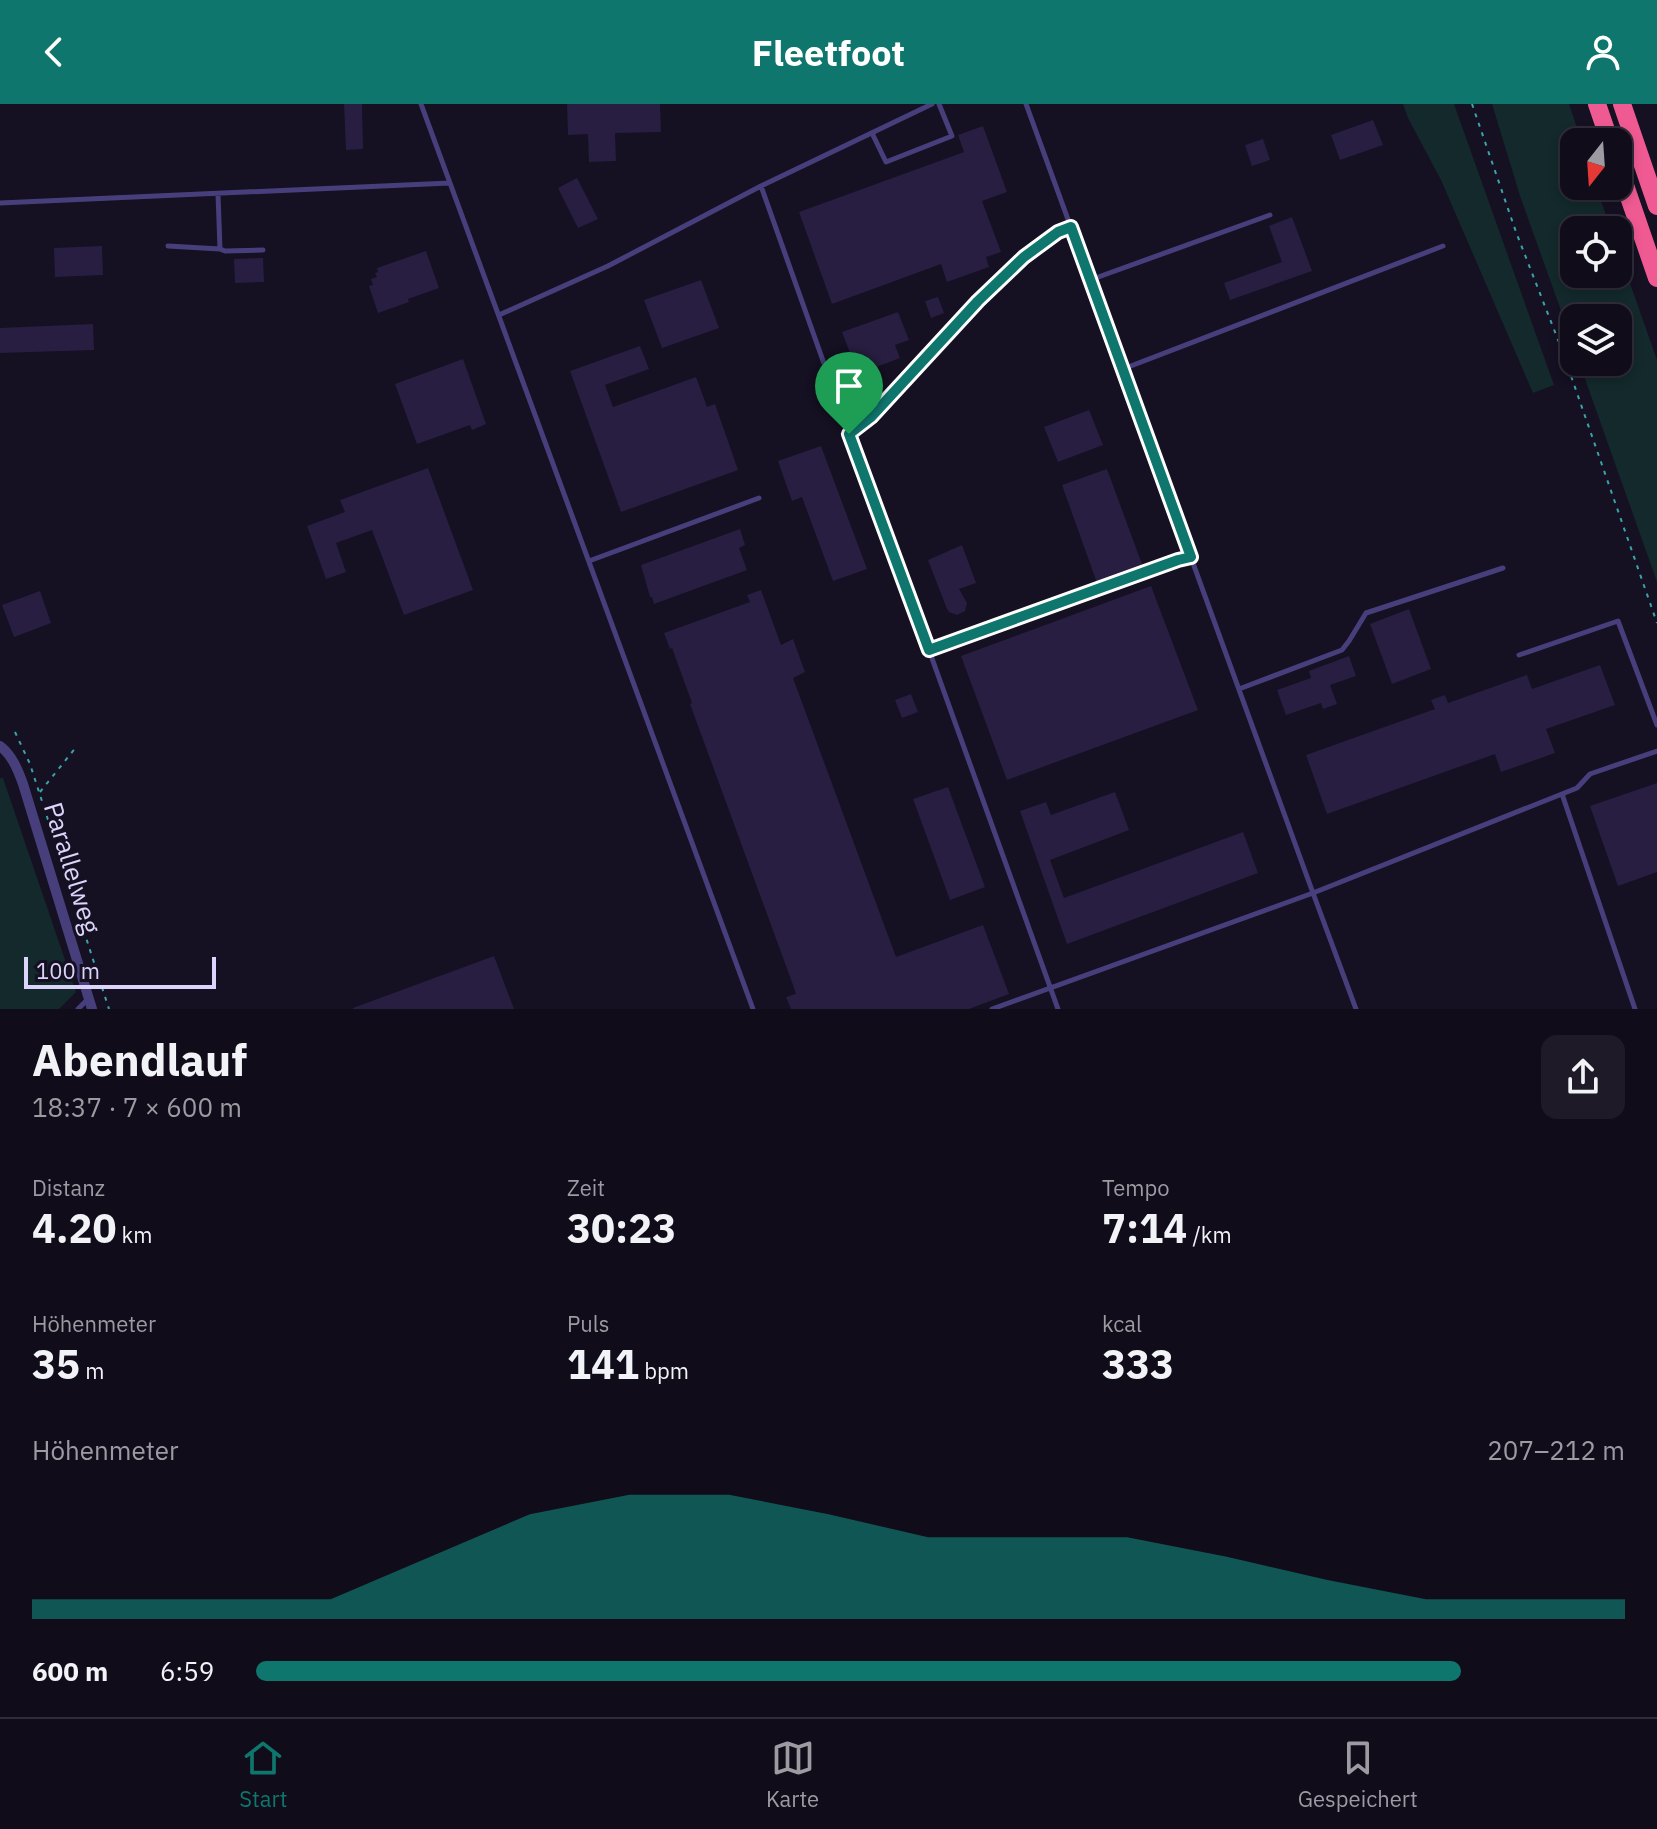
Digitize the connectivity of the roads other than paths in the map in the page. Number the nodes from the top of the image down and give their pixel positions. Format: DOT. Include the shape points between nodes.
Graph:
graph roads {
  1 [pos="421,104"];
  2 [pos="932,104"];
  3 [pos="939,104"];
  4 [pos="1026,104"];
  5 [pos="1597,104"];
  6 [pos="1622,104"];
  7 [pos="1605,128"];
  8 [pos="872,133"];
  9 [pos="450,183"];
  10 [pos="761,186"];
  11 [pos="218,194"];
  12 [pos="1630,200"];
  13 [pos="0,203"];
  14 [pos="1657,206"];
  15 [pos="1270,215"];
  16 [pos="1071,227"];
  17 [pos="168,246"];
  18 [pos="1443,246"];
  19 [pos="220,249"];
  20 [pos="263,250"];
  21 [pos="1657,278"];
  22 [pos="1090,280"];
  23 [pos="499,315"];
  24 [pos="1123,369"];
  25 [pos="849,434"];
  26 [pos="759,498"];
  27 [pos="1191,557"];
  28 [pos="589,561"];
  29 [pos="1503,568"];
  30 [pos="929,650"];
  31 [pos="1519,655"];
  32 [pos="1239,689"];
  33 [pos="1657,725"];
  34 [pos="0,746"];
  35 [pos="1657,751"];
  36 [pos="1562,794"];
  37 [pos="1313,893"];
  38 [pos="1050,988"];
  39 [pos="90,1004"];
  40 [pos="78,1009"];
  41 [pos="753,1009"];
  42 [pos="992,1009"];
  43 [pos="1058,1009"];
  44 [pos="1356,1009"];
  45 [pos="1635,1009"];
  1 -- 9 [label="lane"];
  2 -- 8 [label="lane"];
  3 -- 8 [label="lane" via="952,136 886,162"];
  4 -- 16 [label="lane"];
  5 -- 7 [label="highway"];
  6 -- 14 [label="highway"];
  8 -- 10 [label="lane"];
  9 -- 11 [label="lane"];
  9 -- 23 [label="lane"];
  10 -- 23 [label="lane" via="608,266"];
  10 -- 25 [label="lane"];
  11 -- 13 [label="lane"];
  11 -- 19 [label="lane"];
  12 -- 21 [label="highway"];
  15 -- 22 [label="lane"];
  16 -- 22 [label="lane"];
  16 -- 25 [label="lane" via="1024,257"];
  17 -- 19 [label="lane"];
  18 -- 24 [label="lane"];
  19 -- 20 [label="lane"];
  22 -- 24 [label="lane"];
  23 -- 28 [label="lane"];
  24 -- 27 [label="lane"];
  25 -- 30 [label="lane"];
  26 -- 28 [label="lane"];
  27 -- 30 [label="lane"];
  27 -- 32 [label="lane"];
  28 -- 41 [label="lane"];
  29 -- 32 [label="lane" via="1366,613 1342,650"];
  30 -- 38 [label="lane"];
  31 -- 33 [label="lane" via="1618,621"];
  32 -- 37 [label="lane"];
  34 -- 39 [label="street, Parallelweg" via="23,784"];
  35 -- 36 [label="lane" via="1590,774"];
  36 -- 37 [label="lane"];
  36 -- 45 [label="lane"];
  37 -- 38 [label="lane"];
  37 -- 44 [label="lane"];
  38 -- 42 [label="lane"];
  38 -- 43 [label="lane"];
  39 -- 40 [label="lane"];
}
